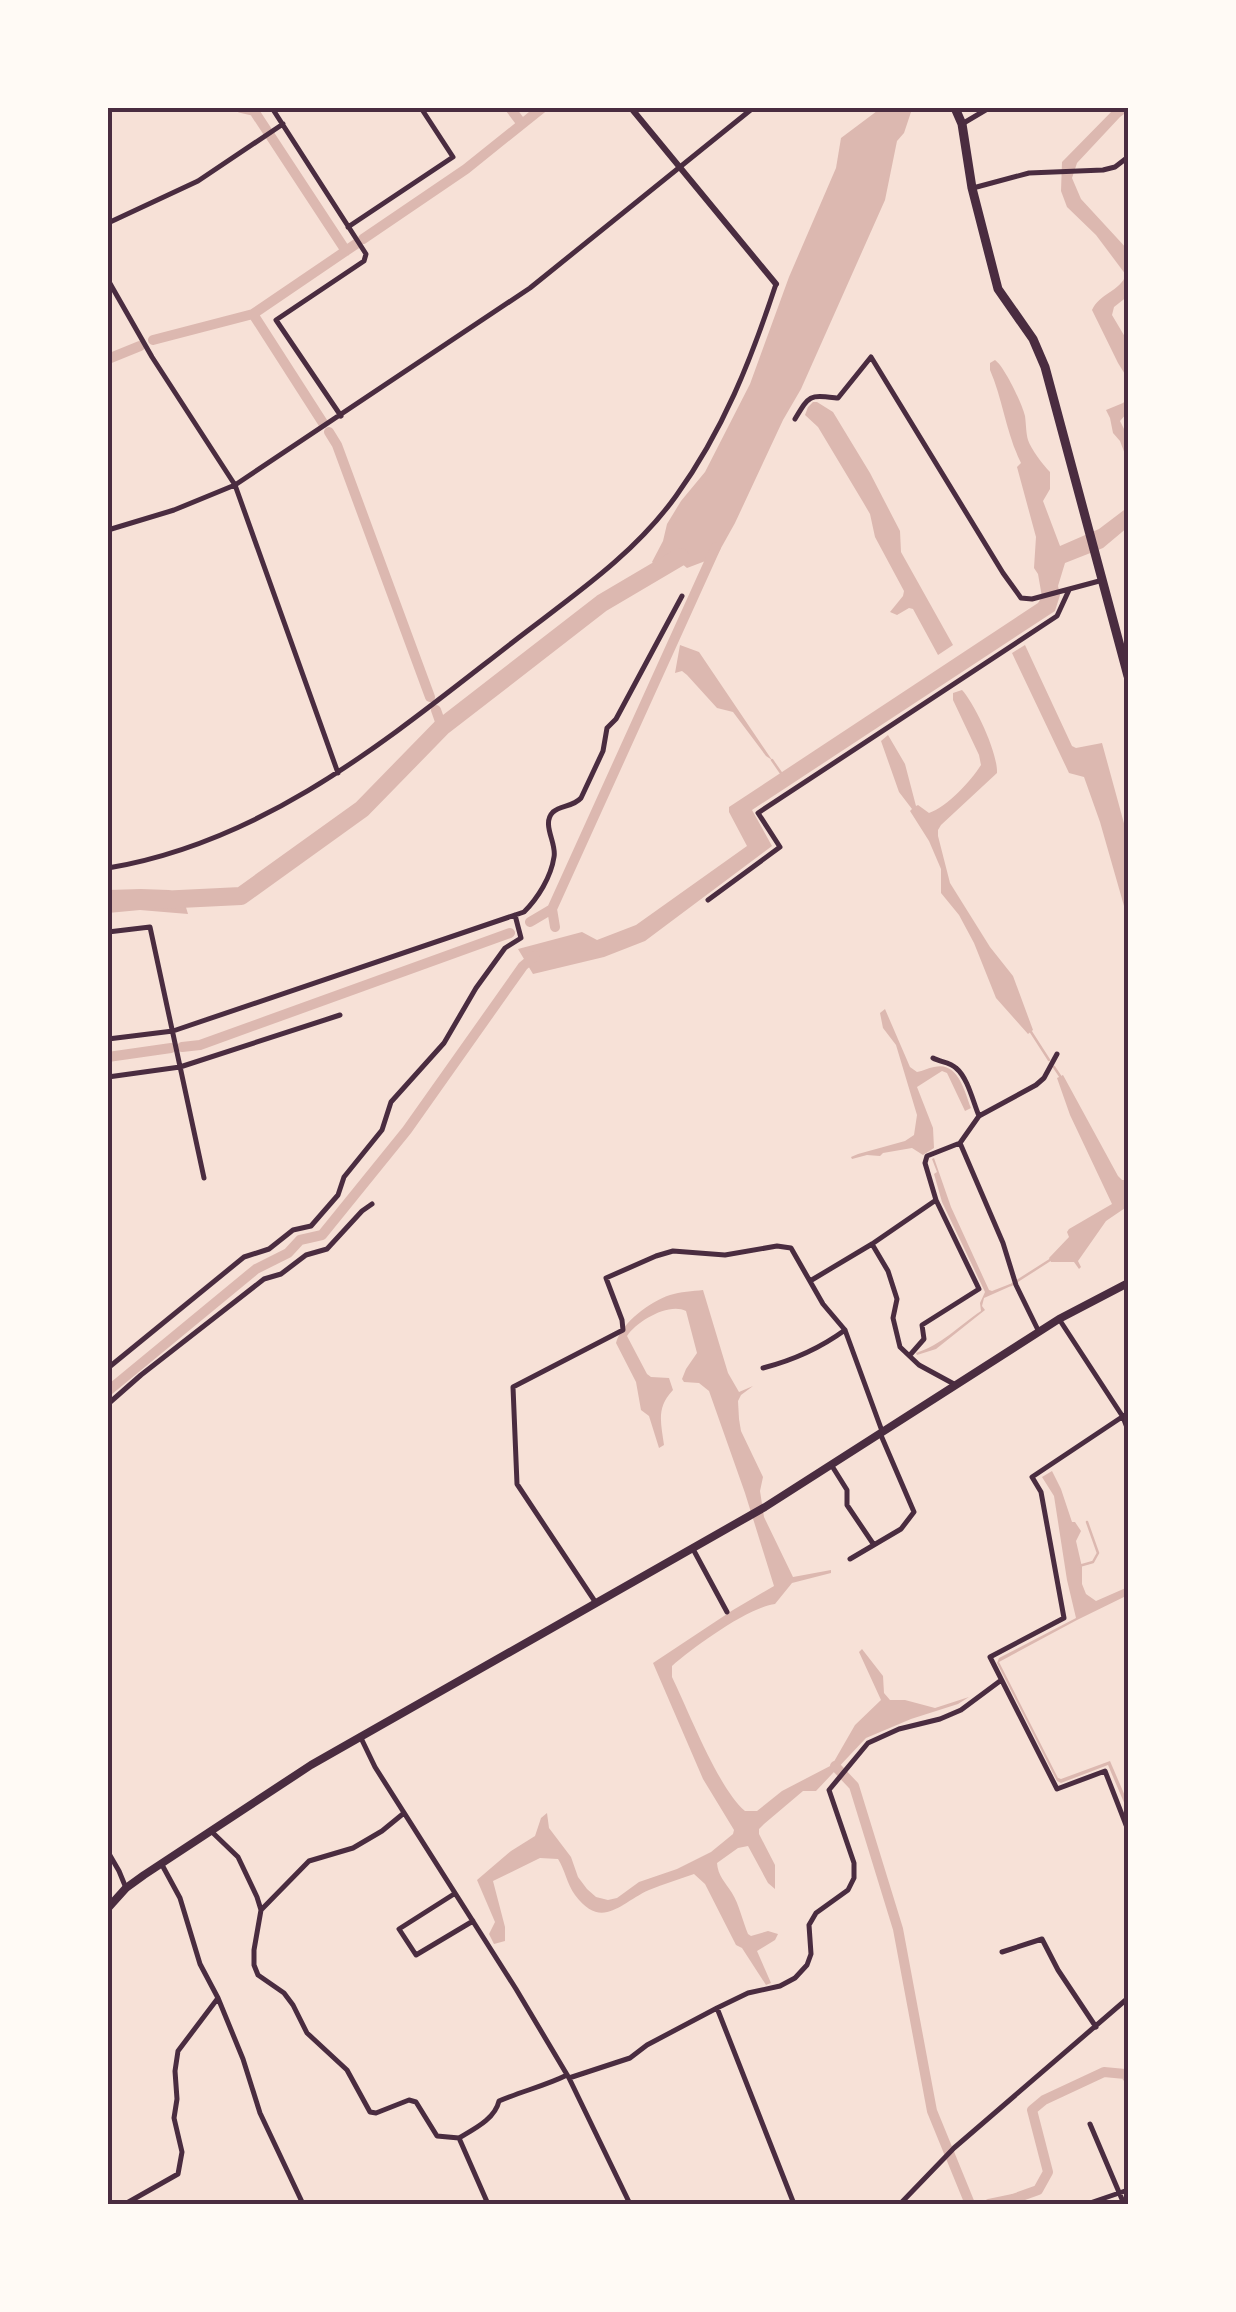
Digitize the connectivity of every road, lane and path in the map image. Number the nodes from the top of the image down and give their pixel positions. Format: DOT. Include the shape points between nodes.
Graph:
graph roads {
  1 [pos="272,108"];
  2 [pos="421,108"];
  3 [pos="631,108"];
  4 [pos="752,108"];
  5 [pos="955,108"];
  6 [pos="989,108"];
  7 [pos="283,124"];
  8 [pos="962,124"];
  9 [pos="1128,156"];
  10 [pos="679,167"];
  11 [pos="972,188"];
  12 [pos="108,223"];
  13 [pos="348,228"];
  14 [pos="108,280"];
  15 [pos="776,284"];
  16 [pos="341,416"];
  17 [pos="795,418"];
  18 [pos="235,485"];
  19 [pos="108,530"];
  20 [pos="1103,580"];
  21 [pos="1069,590"];
  22 [pos="682,596"];
  23 [pos="1128,676"];
  24 [pos="338,773"];
  25 [pos="108,868"];
  26 [pos="708,900"];
  27 [pos="515,914"];
  28 [pos="108,932"];
  29 [pos="340,1015"];
  30 [pos="173,1031"];
  31 [pos="108,1039"];
  32 [pos="1057,1054"];
  33 [pos="933,1058"];
  34 [pos="180,1067"];
  35 [pos="108,1077"];
  36 [pos="979,1116"];
  37 [pos="960,1142"];
  38 [pos="204,1178"];
  39 [pos="936,1200"];
  40 [pos="372,1204"];
  41 [pos="872,1244"];
  42 [pos="810,1281"];
  43 [pos="1128,1283"];
  44 [pos="1059,1319"];
  45 [pos="845,1330"];
  46 [pos="1039,1332"];
  47 [pos="910,1355"];
  48 [pos="108,1368"];
  49 [pos="763,1368"];
  50 [pos="954,1384"];
  51 [pos="108,1404"];
  52 [pos="1126,1415"];
  53 [pos="1128,1430"];
  54 [pos="881,1432"];
  55 [pos="831,1464"];
  56 [pos="874,1545"];
  57 [pos="693,1549"];
  58 [pos="850,1559"];
  59 [pos="597,1604"];
  60 [pos="727,1612"];
  61 [pos="1000,1680"];
  62 [pos="360,1736"];
  63 [pos="404,1813"];
  64 [pos="1128,1830"];
  65 [pos="212,1832"];
  66 [pos="108,1852"];
  67 [pos="162,1862"];
  68 [pos="126,1888"];
  69 [pos="454,1894"];
  70 [pos="108,1908"];
  71 [pos="261,1910"];
  72 [pos="473,1922"];
  73 [pos="1002,1952"];
  74 [pos="218,1998"];
  75 [pos="1128,1998"];
  76 [pos="717,2008"];
  77 [pos="1096,2027"];
  78 [pos="568,2077"];
  79 [pos="1090,2124"];
  80 [pos="459,2138"];
  81 [pos="1128,2190"];
  82 [pos="1120,2193"];
  83 [pos="125,2204"];
  84 [pos="303,2204"];
  85 [pos="488,2204"];
  86 [pos="630,2204"];
  87 [pos="794,2204"];
  88 [pos="900,2204"];
  89 [pos="1088,2204"];
  90 [pos="1124,2204"];
  1 -- 7 [label="street"];
  2 -- 13 [label="street" via="453,156"];
  3 -- 10 [label="street"];
  4 -- 10 [label="street"];
  5 -- 8 [label="main road"];
  6 -- 8 [label="street"];
  7 -- 12 [label="street" via="198,181"];
  7 -- 13 [label="street"];
  8 -- 11 [label="main road"];
  9 -- 11 [label="street" via="1114,167 1029,173"];
  10 -- 15 [label="street"];
  10 -- 16 [label="street" via="530,288"];
  11 -- 20 [label="main road" via="998,289 1045,367"];
  13 -- 16 [label="street" via="364,261 276,320"];
  14 -- 18 [label="street"];
  15 -- 24 [label="street" via="716,435 675,498 624,556"];
  16 -- 18 [label="street"];
  17 -- 21 [label="street" via="813,395 838,398 871,357 1022,598"];
  18 -- 19 [label="street"];
  18 -- 24 [label="street"];
  20 -- 21 [label="street"];
  20 -- 23 [label="main road"];
  21 -- 26 [label="street" via="1058,616 758,813 780,847"];
  22 -- 27 [label="street" via="607,728 581,798 551,815 551,868 532,904"];
  24 -- 25 [label="street" via="206,842"];
  27 -- 30 [label="street"];
  27 -- 48 [label="street" via="522,938 506,948 444,1043 391,1102 382,1130 311,1226 244,1257"];
  28 -- 30 [label="street" via="150,926"];
  29 -- 34 [label="street"];
  30 -- 31 [label="street"];
  30 -- 34 [label="street"];
  32 -- 36 [label="street" via="1036,1085"];
  33 -- 36 [label="street" via="960,1072"];
  34 -- 35 [label="street"];
  34 -- 38 [label="street"];
  36 -- 37 [label="street"];
  37 -- 39 [label="street" via="924,1163"];
  37 -- 46 [label="street"];
  39 -- 41 [label="street"];
  39 -- 47 [label="street" via="979,1289 922,1325 924,1339"];
  40 -- 51 [label="street" via="327,1249 264,1279"];
  41 -- 42 [label="street"];
  41 -- 47 [label="street" via="897,1299 893,1318 900,1347"];
  42 -- 45 [label="street"];
  42 -- 59 [label="street" via="788,1246 656,1256 606,1278 624,1330 513,1387 517,1484"];
  43 -- 44 [label="main road"];
  44 -- 46 [label="main road"];
  44 -- 52 [label="street"];
  45 -- 49 [label="street" via="794,1360"];
  45 -- 54 [label="street"];
  46 -- 50 [label="main road"];
  47 -- 50 [label="street"];
  50 -- 54 [label="main road"];
  52 -- 53 [label="street"];
  52 -- 61 [label="street" via="1032,1477 1041,1492 1064,1618 990,1657"];
  54 -- 55 [label="main road"];
  54 -- 56 [label="street" via="914,1512"];
  55 -- 56 [label="street" via="848,1490 846,1505"];
  55 -- 57 [label="main road"];
  56 -- 58 [label="street"];
  57 -- 59 [label="main road"];
  57 -- 60 [label="street"];
  59 -- 62 [label="main road"];
  61 -- 64 [label="street" via="1057,1789 1105,1771"];
  61 -- 76 [label="street" via="960,1710 868,1743 848,1766 829,1790 854,1863 848,1890 816,1912 811,1954 796,1978"];
  62 -- 63 [label="street"];
  62 -- 65 [label="main road"];
  63 -- 69 [label="street"];
  63 -- 71 [label="street" via="352,1848 308,1861"];
  65 -- 67 [label="main road"];
  65 -- 71 [label="street" via="238,1857"];
  66 -- 68 [label="street"];
  67 -- 68 [label="main road"];
  67 -- 74 [label="street"];
  68 -- 70 [label="main road"];
  69 -- 72 [label="street"];
  69 -- 72 [label="street" via="399,1929 416,1954"];
  71 -- 80 [label="street" via="254,1950 258,1975 284,1993 307,2034 347,2070 370,2112 410,2100 437,2136"];
  72 -- 78 [label="street"];
  73 -- 77 [label="street" via="1042,1940"];
  74 -- 83 [label="street" via="178,2051 178,2174"];
  74 -- 84 [label="street" via="260,2113"];
  75 -- 77 [label="street"];
  76 -- 78 [label="street" via="630,2058"];
  76 -- 87 [label="street"];
  77 -- 88 [label="street" via="954,2148"];
  78 -- 80 [label="street" via="499,2101"];
  78 -- 86 [label="street"];
  79 -- 82 [label="street"];
  80 -- 85 [label="street"];
  81 -- 82 [label="street"];
  82 -- 89 [label="street"];
  82 -- 90 [label="street"];
}
